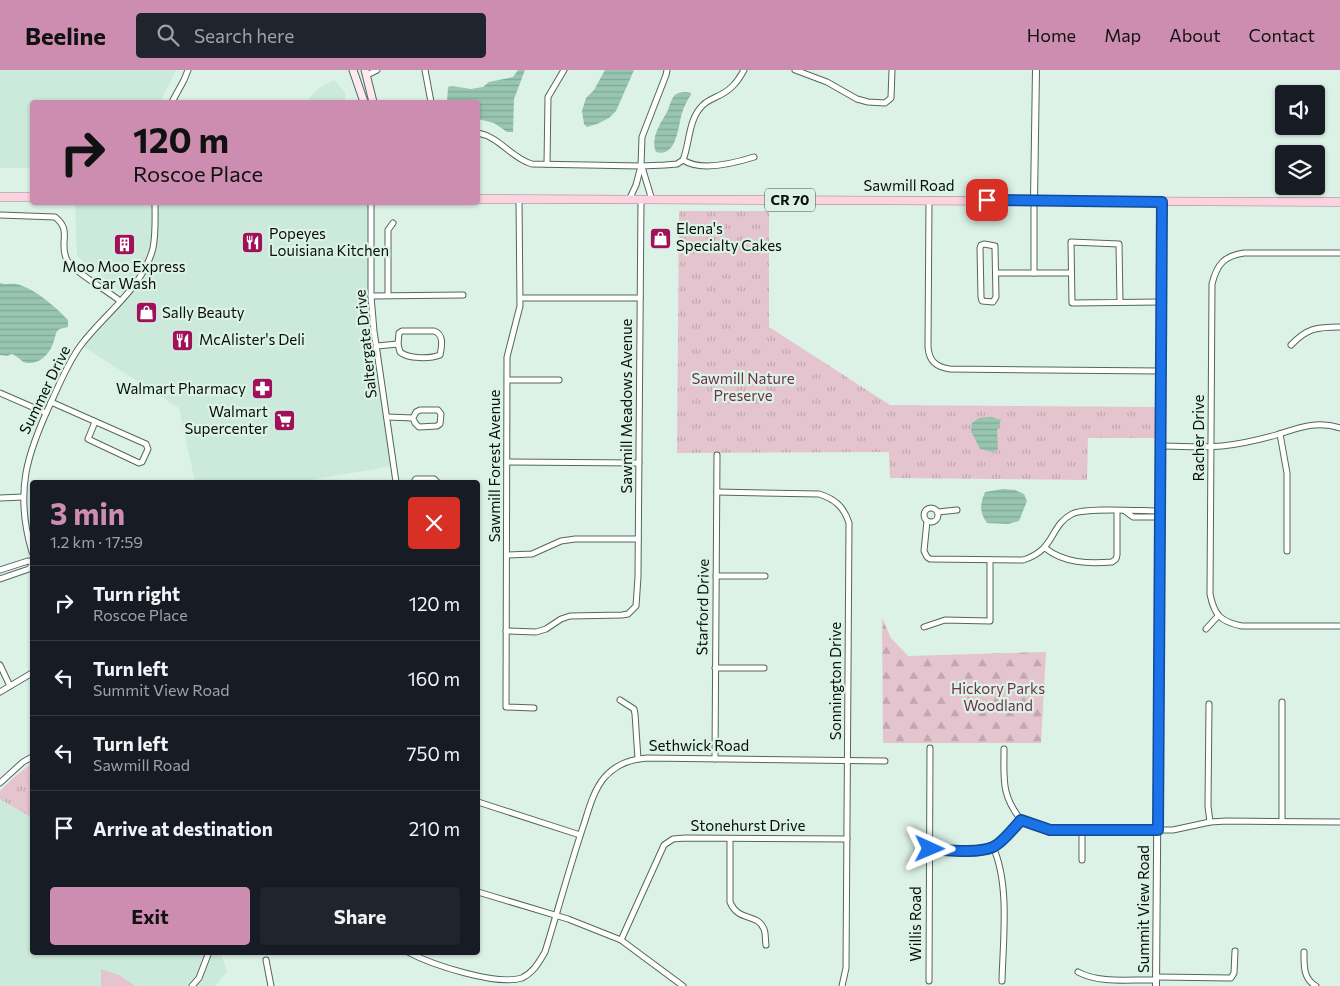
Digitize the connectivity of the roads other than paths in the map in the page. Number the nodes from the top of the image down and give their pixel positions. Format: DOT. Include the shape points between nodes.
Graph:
graph roads {
  1 [pos="188,70"];
  2 [pos="353,70"];
  3 [pos="377,70"];
  4 [pos="425,70"];
  5 [pos="564,70"];
  6 [pos="667,70"];
  7 [pos="744,70"];
  8 [pos="795,70"];
  9 [pos="817,70"];
  10 [pos="892,70"];
  11 [pos="1036,70"];
  12 [pos="366,72"];
  13 [pos="815,77"];
  14 [pos="173,100"];
  15 [pos="363,100"];
  16 [pos="373,100"];
  17 [pos="431,100"];
  18 [pos="480,134"];
  19 [pos="754,157"];
  20 [pos="683,160"];
  21 [pos="546,164"];
  22 [pos="642,166"];
  23 [pos="0,197"];
  24 [pos="30,197"];
  25 [pos="480,198"];
  26 [pos="519,199"];
  27 [pos="628,200"];
  28 [pos="641,200"];
  29 [pos="652,200"];
  30 [pos="929,200"];
  31 [pos="1034,200"];
  32 [pos="1162,202"];
  33 [pos="1340,202"];
  34 [pos="155,205"];
  35 [pos="371,205"];
  36 [pos="0,215"];
  37 [pos="393,223"];
  38 [pos="1340,253"];
  39 [pos="996,273"];
  40 [pos="1034,273"];
  41 [pos="1072,273"];
  42 [pos="463,295"];
  43 [pos="371,296"];
  44 [pos="388,296"];
  45 [pos="521,298"];
  46 [pos="640,298"];
  47 [pos="120,301"];
  48 [pos="1120,302"];
  49 [pos="1161,302"];
  50 [pos="1340,327"];
  51 [pos="398,344"];
  52 [pos="377,346"];
  53 [pos="1291,346"];
  54 [pos="1161,371"];
  55 [pos="508,380"];
  56 [pos="559,380"];
  57 [pos="0,394"];
  58 [pos="51,402"];
  59 [pos="46,413"];
  60 [pos="387,417"];
  61 [pos="413,418"];
  62 [pos="95,422"];
  63 [pos="1340,428"];
  64 [pos="1280,434"];
  65 [pos="1160,446"];
  66 [pos="1211,446"];
  67 [pos="717,455"];
  68 [pos="507,462"];
  69 [pos="639,463"];
  70 [pos="396,480"];
  71 [pos="415,480"];
  72 [pos="435,480"];
  73 [pos="717,492"];
  74 [pos="23,497"];
  75 [pos="0,498"];
  76 [pos="957,510"];
  77 [pos="1117,511"];
  78 [pos="938,512"];
  79 [pos="1160,514"];
  80 [pos="928,521"];
  81 [pos="638,539"];
  82 [pos="30,544"];
  83 [pos="1045,548"];
  84 [pos="1287,551"];
  85 [pos="506,555"];
  86 [pos="990,560"];
  87 [pos="30,562"];
  88 [pos="30,566"];
  89 [pos="0,570"];
  90 [pos="716,576"];
  91 [pos="764,576"];
  92 [pos="0,579"];
  93 [pos="1218,616"];
  94 [pos="1340,626"];
  95 [pos="924,627"];
  96 [pos="1206,629"];
  97 [pos="506,631"];
  98 [pos="715,668"];
  99 [pos="764,668"];
  100 [pos="1,669"];
  101 [pos="30,674"];
  102 [pos="10,686"];
  103 [pos="0,692"];
  104 [pos="620,700"];
  105 [pos="1282,702"];
  106 [pos="1209,704"];
  107 [pos="534,708"];
  108 [pos="930,748"];
  109 [pos="1004,748"];
  110 [pos="30,758"];
  111 [pos="638,759"];
  112 [pos="715,759"];
  113 [pos="848,760"];
  114 [pos="885,760"];
  115 [pos="0,783"];
  116 [pos="480,803"];
  117 [pos="1021,820"];
  118 [pos="1210,822"];
  119 [pos="1282,822"];
  120 [pos="1340,822"];
  121 [pos="1082,830"];
  122 [pos="1158,830"];
  123 [pos="580,835"];
  124 [pos="730,839"];
  125 [pos="847,840"];
  126 [pos="993,847"];
  127 [pos="930,849"];
  128 [pos="1082,860"];
  129 [pos="480,893"];
  130 [pos="556,916"];
  131 [pos="621,940"];
  132 [pos="766,945"];
  133 [pos="1235,951"];
  134 [pos="1304,952"];
  135 [pos="208,955"];
  136 [pos="414,955"];
  137 [pos="266,960"];
  138 [pos="1078,972"];
  139 [pos="929,981"];
  140 [pos="1002,981"];
  141 [pos="1157,981"];
  142 [pos="192,986"];
  143 [pos="270,986"];
  144 [pos="683,986"];
  145 [pos="842,986"];
  146 [pos="1316,986"];
  1 -- 14 [label="street"];
  2 -- 15 [label="main road"];
  3 -- 12 [label="street"];
  4 -- 17 [label="street"];
  5 -- 21 [label="street" via="548,97"];
  6 -- 22 [label="street" via="642,137"];
  7 -- 20 [label="street" via="730,90 709,100 698,110"];
  8 -- 13 [label="street"];
  9 -- 13 [label="street"];
  10 -- 13 [label="street" via="891,98 885,103 856,99"];
  11 -- 31 [label="street"];
  12 -- 16 [label="main road"];
  18 -- 21 [label="street" via="499,142 523,162"];
  19 -- 20 [label="street" via="734,164 717,165 688,164"];
  20 -- 22 [label="street" via="677,164"];
  21 -- 22 [label="street"];
  22 -- 27 [label="street"];
  22 -- 29 [label="street"];
  23 -- 24 [label="main road"];
  25 -- 26 [label="main road, Sawmill Road / CR 70"];
  26 -- 27 [label="main road, Sawmill Road / CR 70"];
  26 -- 45 [label="street, Sawmill Forest Avenue"];
  27 -- 28 [label="main road, Sawmill Road / CR 70"];
  28 -- 29 [label="main road, Sawmill Road / CR 70"];
  28 -- 46 [label="street, Sawmill Meadows Avenue"];
  29 -- 30 [label="main road, Sawmill Road / CR 70"];
  30 -- 31 [label="main road, Sawmill Road / CR 70"];
  30 -- 54 [label="street" via="929,356 934,363 950,369"];
  31 -- 32 [label="main road, Sawmill Road / CR 70"];
  31 -- 40 [label="street"];
  32 -- 33 [label="main road, Sawmill Road / CR 70"];
  32 -- 49 [label="street, Summit View Road"];
  34 -- 47 [label="street, Summer Drive" via="155,233 148,261 140,278"];
  35 -- 43 [label="street, Saltergate Drive"];
  36 -- 47 [label="street" via="54,216 65,228 65,254 70,264"];
  37 -- 44 [label="street" via="388,230"];
  38 -- 66 [label="street, Racher Drive" via="1244,253 1222,261 1215,271 1212,284"];
  39 -- 39 [label="street" via="995,246 981,245 981,297 986,302 996,300"];
  39 -- 40 [label="street"];
  40 -- 41 [label="street"];
  41 -- 48 [label="street" via="1072,302"];
  41 -- 48 [label="street" via="1071,242 1118,243"];
  42 -- 44 [label="street"];
  43 -- 44 [label="street"];
  43 -- 52 [label="street, Saltergate Drive"];
  45 -- 46 [label="street"];
  45 -- 55 [label="street, Sawmill Forest Avenue" via="509,346"];
  46 -- 69 [label="street, Sawmill Meadows Avenue"];
  47 -- 58 [label="street, Summer Drive" via="81,345"];
  48 -- 49 [label="street"];
  49 -- 54 [label="street, Summit View Road"];
  50 -- 53 [label="street" via="1305,332"];
  51 -- 51 [label="street" via="404,356 437,356 441,350 441,335 434,331 402,332 399,333"];
  51 -- 52 [label="street"];
  52 -- 60 [label="street, Saltergate Drive"];
  54 -- 65 [label="street, Summit View Road"];
  55 -- 56 [label="street"];
  55 -- 68 [label="street, Sawmill Forest Avenue"];
  57 -- 59 [label="street"];
  58 -- 59 [label="street, Summer Drive"];
  58 -- 62 [label="street"];
  59 -- 74 [label="street, Summer Drive" via="30,453"];
  60 -- 61 [label="street"];
  60 -- 70 [label="street, Saltergate Drive"];
  61 -- 61 [label="street" via="419,427 437,426 441,414 438,410 420,410"];
  62 -- 62 [label="street" via="148,445 142,462 88,438"];
  63 -- 64 [label="street" via="1317,424"];
  64 -- 66 [label="street"];
  64 -- 84 [label="street" via="1287,472"];
  65 -- 66 [label="street"];
  65 -- 79 [label="street, Summit View Road"];
  66 -- 93 [label="street, Racher Drive" via="1210,594"];
  67 -- 73 [label="street, Starford Drive"];
  68 -- 69 [label="street"];
  68 -- 85 [label="street, Sawmill Forest Avenue"];
  69 -- 81 [label="street, Sawmill Meadows Avenue"];
  71 -- 72 [label="street"];
  73 -- 90 [label="street, Starford Drive"];
  73 -- 113 [label="street, Sonnington Drive" via="819,494 837,503 846,516 850,535"];
  74 -- 75 [label="street"];
  74 -- 82 [label="street, Summer Drive"];
  76 -- 78 [label="street"];
  77 -- 79 [label="street" via="1125,511 1133,517"];
  77 -- 83 [label="street" via="1072,514 1060,525"];
  77 -- 83 [label="street" via="1117,555 1112,562 1070,561"];
  78 -- 80 [label="street" via="936,521"];
  78 -- 80 [label="street" via="927,509 924,515"];
  79 -- 122 [label="street, Summit View Road"];
  80 -- 86 [label="street" via="924,551 927,557"];
  81 -- 85 [label="street" via="575,539 561,541 532,554"];
  81 -- 97 [label="street, Sawmill Meadows Avenue" via="638,600 633,610 622,615 570,616 536,632"];
  83 -- 86 [label="street" via="1023,560"];
  85 -- 97 [label="street, Sawmill Forest Avenue"];
  86 -- 95 [label="street" via="990,621 945,620"];
  87 -- 89 [label="street"];
  88 -- 92 [label="street"];
  90 -- 91 [label="street"];
  90 -- 98 [label="street, Starford Drive"];
  93 -- 94 [label="street" via="1242,626"];
  93 -- 96 [label="street"];
  97 -- 107 [label="street, Sawmill Forest Avenue" via="506,707"];
  98 -- 99 [label="street"];
  98 -- 112 [label="street, Starford Drive"];
  100 -- 102 [label="street"];
  101 -- 102 [label="street"];
  102 -- 103 [label="street"];
  104 -- 111 [label="street" via="634,709"];
  105 -- 119 [label="street"];
  106 -- 118 [label="street"];
  108 -- 127 [label="street, Willis Road"];
  109 -- 117 [label="street" via="1004,780 1009,802"];
  110 -- 115 [label="street"];
  111 -- 112 [label="street, Sethwick Road"];
  111 -- 123 [label="street, Sethwick Road" via="622,764 603,779"];
  112 -- 113 [label="street, Sethwick Road"];
  113 -- 114 [label="street, Sethwick Road"];
  113 -- 125 [label="street, Sonnington Drive"];
  116 -- 123 [label="street"];
  117 -- 121 [label="street" via="1050,830"];
  117 -- 126 [label="street"];
  118 -- 119 [label="street"];
  118 -- 122 [label="street"];
  119 -- 120 [label="street"];
  121 -- 122 [label="street"];
  121 -- 128 [label="street"];
  122 -- 141 [label="street, Summit View Road"];
  123 -- 130 [label="street, Sethwick Road"];
  124 -- 125 [label="street, Stonehurst Drive"];
  124 -- 131 [label="street, Stonehurst Drive" via="673,839 664,845"];
  124 -- 132 [label="street" via="730,902 739,914 761,923"];
  125 -- 145 [label="street, Sonnington Drive" via="846,968"];
  126 -- 127 [label="street"];
  126 -- 140 [label="street" via="1003,884"];
  127 -- 139 [label="street, Willis Road"];
  129 -- 130 [label="street"];
  130 -- 131 [label="street"];
  130 -- 136 [label="street, Sethwick Road" via="545,952 536,968 522,979 488,982"];
  131 -- 144 [label="street"];
  133 -- 141 [label="street" via="1231,978"];
  134 -- 146 [label="street" via="1306,976"];
  135 -- 142 [label="street" via="199,978"];
  137 -- 143 [label="street"];
  138 -- 141 [label="street" via="1100,979"];
}
